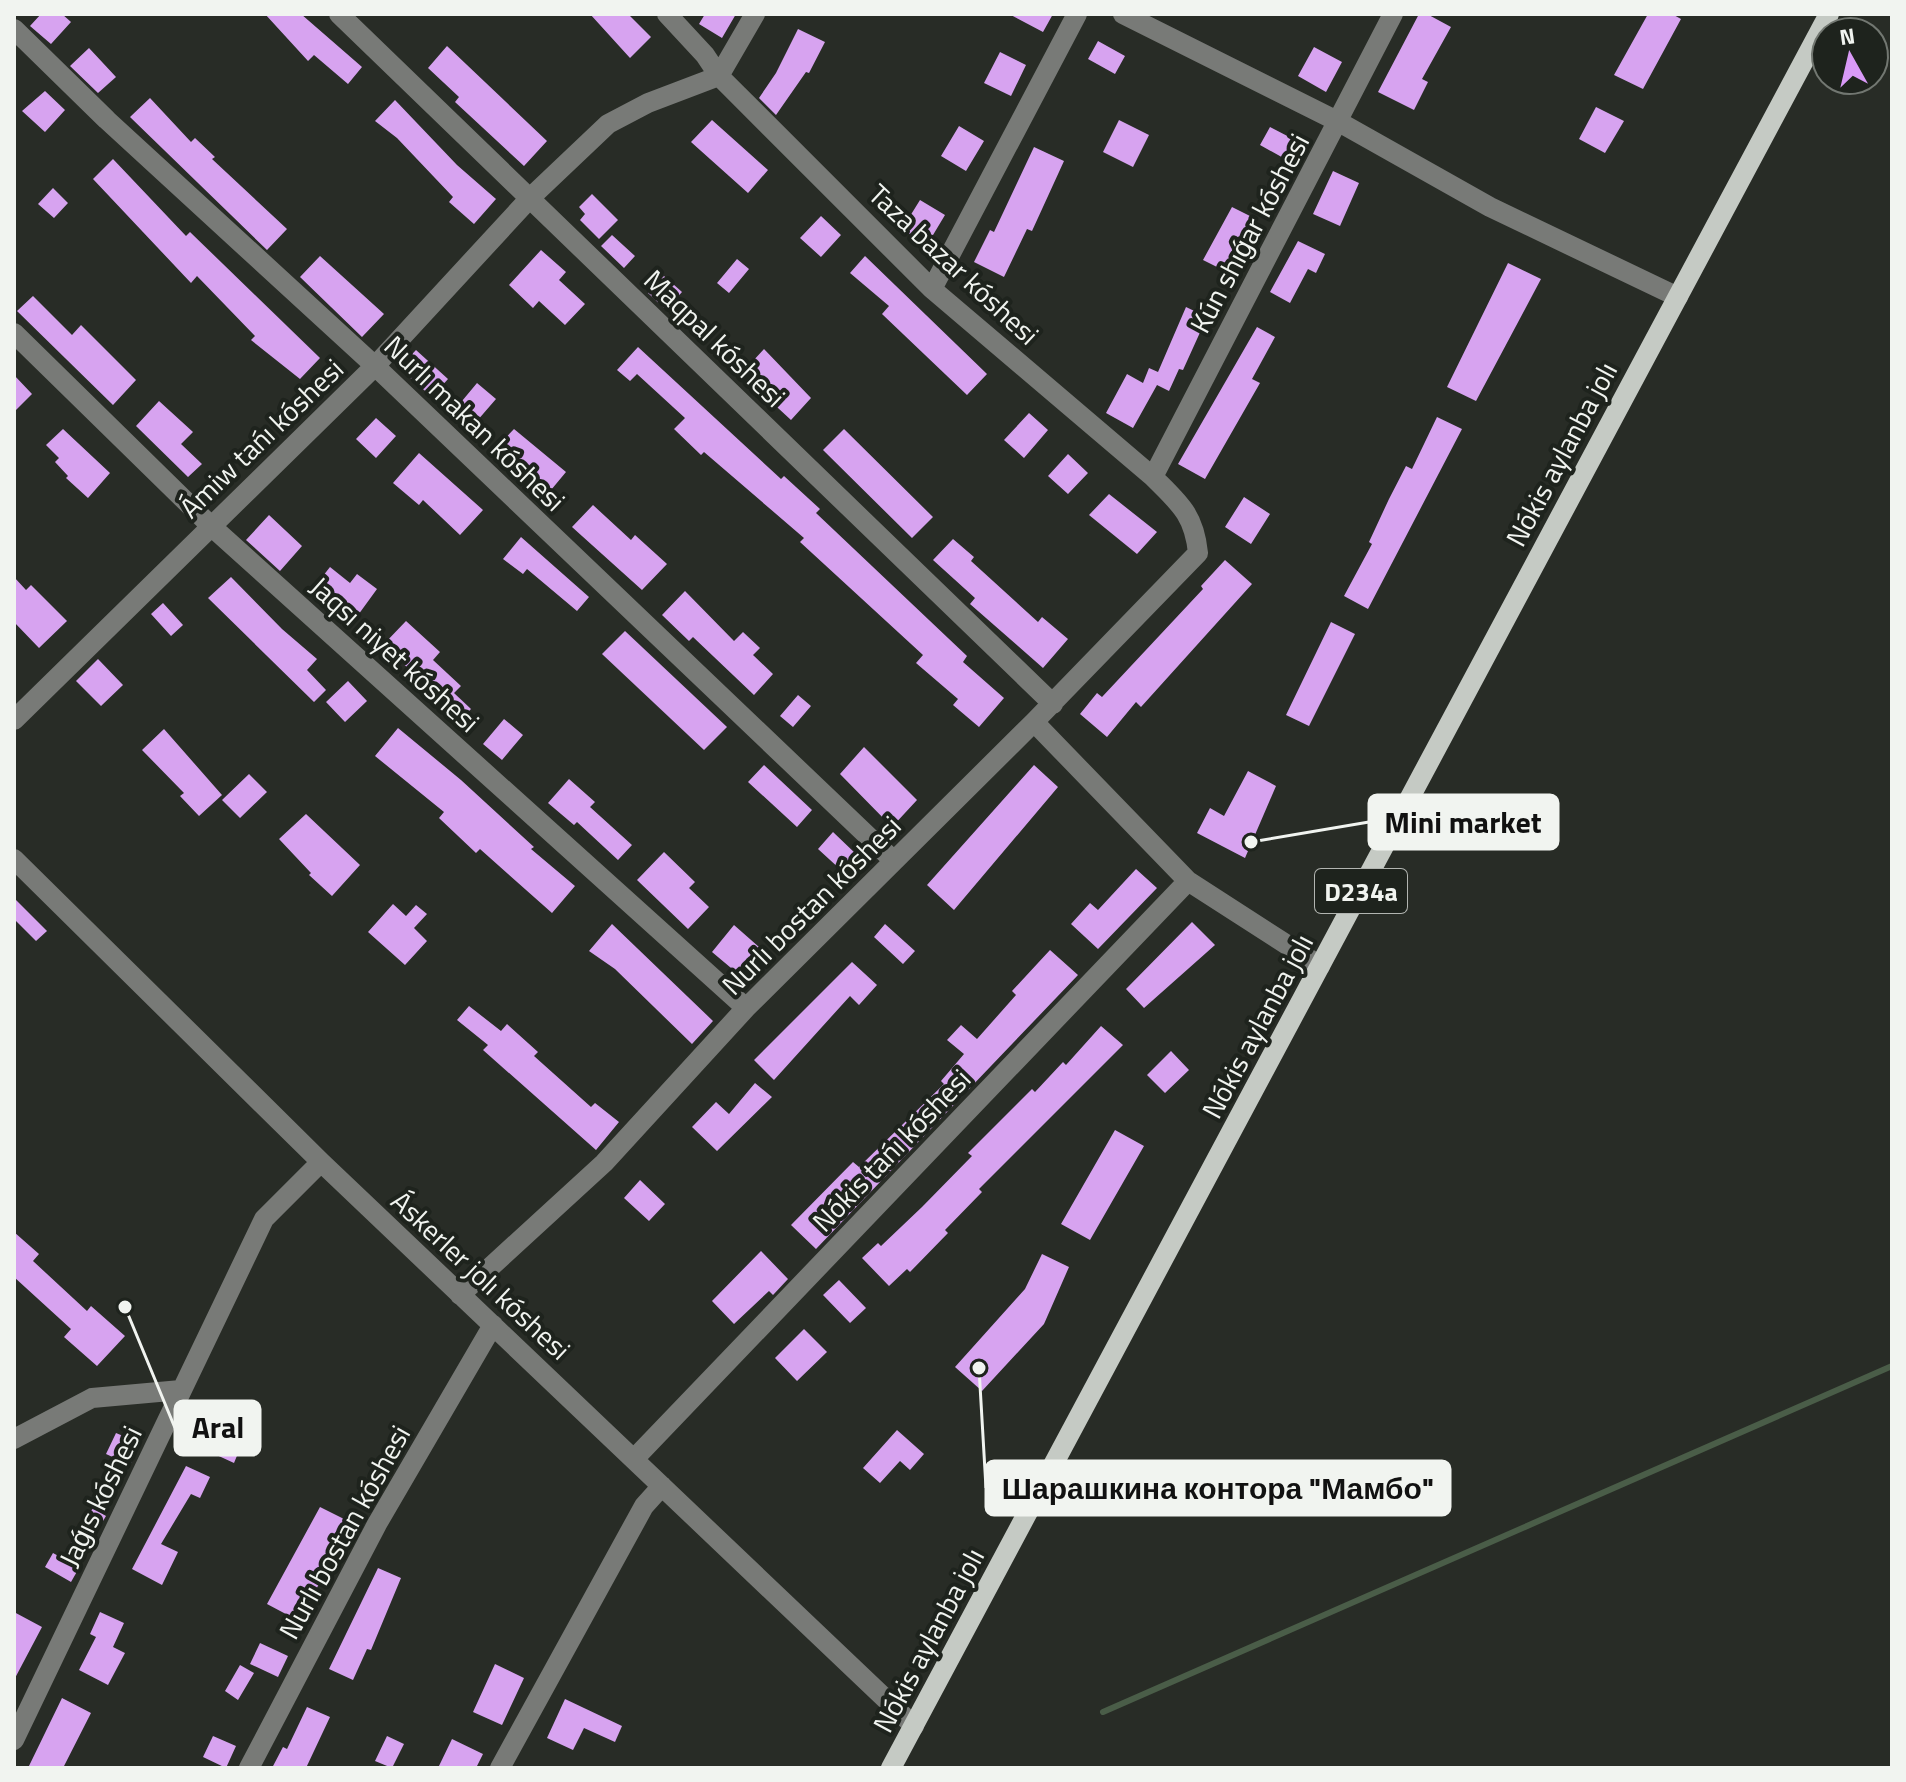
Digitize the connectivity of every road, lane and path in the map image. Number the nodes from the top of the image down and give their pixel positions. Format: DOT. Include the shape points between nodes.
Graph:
graph roads {
  1 [pos="339,14"];
  2 [pos="667,14"];
  3 [pos="755,14"];
  4 [pos="1077,14"];
  5 [pos="1123,14"];
  6 [pos="1393,14"];
  7 [pos="1829,14"];
  8 [pos="14,29"];
  9 [pos="719,76"];
  10 [pos="1339,122"];
  11 [pos="530,198"];
  12 [pos="932,289"];
  13 [pos="1678,297"];
  14 [pos="14,333"];
  15 [pos="375,366"];
  16 [pos="1153,477"];
  17 [pos="211,526"];
  18 [pos="1198,553"];
  19 [pos="1053,704"];
  20 [pos="14,720"];
  21 [pos="1034,722"];
  22 [pos="14,859"];
  23 [pos="894,861"];
  24 [pos="1188,881"];
  25 [pos="1320,966"];
  26 [pos="746,1008"];
  27 [pos="321,1162"];
  28 [pos="460,1295"];
  29 [pos="493,1325"];
  30 [pos="181,1390"];
  31 [pos="14,1439"];
  32 [pos="634,1459"];
  33 [pos="662,1486"];
  34 [pos="914,1726"];
  35 [pos="14,1740"];
  36 [pos="249,1768"];
  37 [pos="500,1768"];
  38 [pos="891,1768"];
  1 -- 11 [label="street, Maqpal kóshesi"];
  2 -- 9 [label="street, Taza bazar kóshesi"];
  3 -- 9 [label="street"];
  4 -- 12 [label="street"];
  5 -- 10 [label="street"];
  6 -- 10 [label="street, Kún shıǵar kóshesi"];
  7 -- 13 [label="main road, Nókis aylanba jolı / D234a"];
  8 -- 15 [label="street, Nurlı makan kóshesi"];
  9 -- 11 [label="street, Ámiw tańı kóshesi" via="608,124"];
  9 -- 12 [label="street, Taza bazar kóshesi"];
  10 -- 13 [label="street" via="1490,207"];
  10 -- 16 [label="street, Kún shıǵar kóshesi"];
  11 -- 15 [label="street, Ámiw tańı kóshesi"];
  11 -- 19 [label="street, Maqpal kóshesi"];
  12 -- 16 [label="street, Taza bazar kóshesi"];
  13 -- 25 [label="main road, Nókis aylanba jolı / D234a"];
  14 -- 17 [label="street, Jaqsı niyet kóshesi"];
  15 -- 17 [label="street, Ámiw tańı kóshesi"];
  15 -- 23 [label="street, Nurlı makan kóshesi"];
  16 -- 18 [label="street, Taza bazar kóshesi" via="1185,509 1195,528"];
  17 -- 20 [label="street, Ámiw tańı kóshesi"];
  17 -- 26 [label="street, Jaqsı niyet kóshesi"];
  18 -- 19 [label="street, Nurlı bostan kóshesi"];
  19 -- 21 [label="street, Nurlı bostan kóshesi"];
  21 -- 23 [label="street, Nurlı bostan kóshesi"];
  21 -- 24 [label="street"];
  22 -- 27 [label="street, Áskerler jolı kóshesi"];
  23 -- 26 [label="street, Nurlı bostan kóshesi"];
  24 -- 25 [label="street"];
  24 -- 32 [label="street, Nókis tańı kóshesi"];
  25 -- 34 [label="main road, Nókis aylanba jolı / D234a"];
  26 -- 28 [label="street, Nurlı bostan kóshesi" via="604,1163"];
  27 -- 28 [label="street, Áskerler jolı kóshesi"];
  27 -- 30 [label="street, Jaǵıs kóshesi" via="264,1219"];
  28 -- 29 [label="street, Áskerler jolı kóshesi"];
  29 -- 32 [label="street, Áskerler jolı kóshesi"];
  29 -- 36 [label="street, Nurlı bostan kóshesi" via="377,1524"];
  30 -- 31 [label="street" via="92,1398"];
  30 -- 35 [label="street, Jaǵıs kóshesi"];
  32 -- 33 [label="street, Áskerler jolı kóshesi"];
  33 -- 34 [label="street, Áskerler jolı kóshesi"];
  33 -- 37 [label="street" via="644,1506"];
  34 -- 38 [label="main road, Nókis aylanba jolı / D234a"];
}
